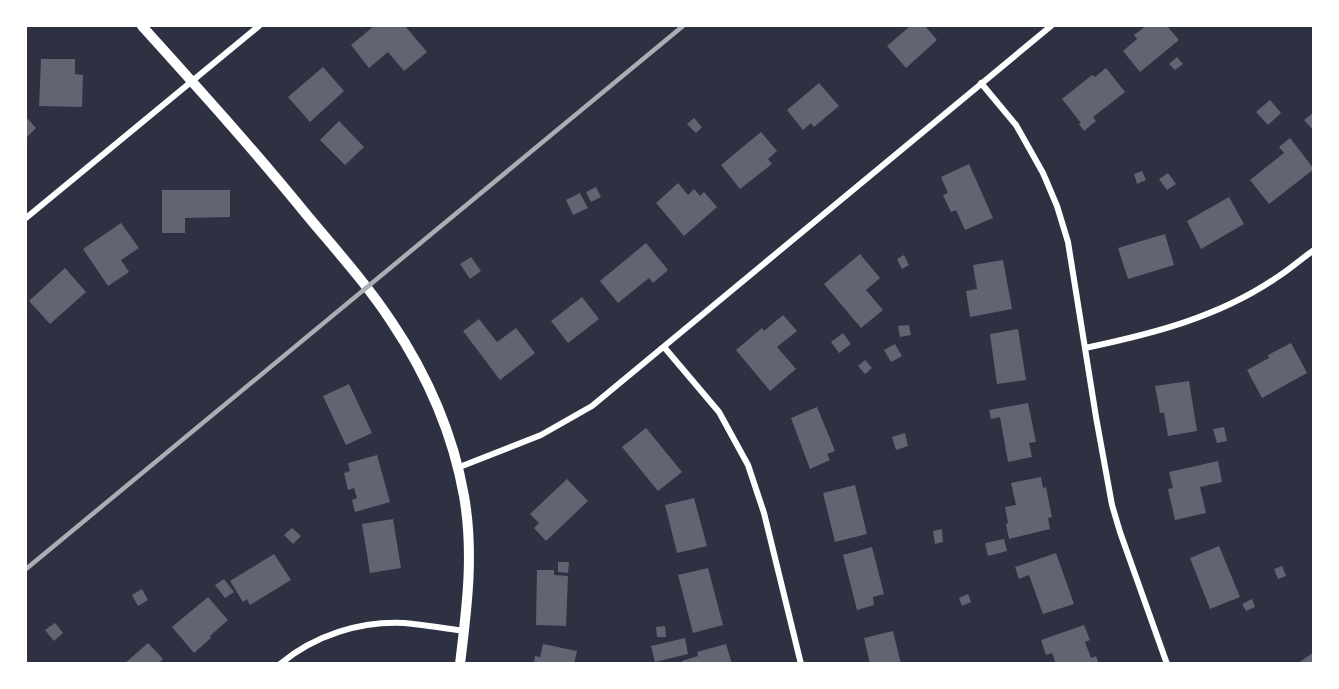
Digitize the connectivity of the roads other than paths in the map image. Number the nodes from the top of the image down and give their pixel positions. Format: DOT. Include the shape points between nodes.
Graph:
graph roads {
  1 [pos="142,26"];
  2 [pos="259,26"];
  3 [pos="1051,26"];
  4 [pos="191,81"];
  5 [pos="981,83"];
  6 [pos="26,218"];
  7 [pos="1314,250"];
  8 [pos="664,347"];
  9 [pos="1086,348"];
  10 [pos="457,468"];
  11 [pos="464,631"];
  12 [pos="280,663"];
  13 [pos="460,663"];
  14 [pos="801,663"];
  15 [pos="1167,663"];
  1 -- 4 [label="street"];
  2 -- 4 [label="street"];
  3 -- 5 [label="street"];
  4 -- 6 [label="street"];
  4 -- 10 [label="street" via="273,174 392,322 423,376"];
  5 -- 8 [label="street"];
  5 -- 9 [label="street" via="1016,125 1057,206 1068,242"];
  7 -- 9 [label="street" via="1276,279 1195,319"];
  8 -- 10 [label="street" via="592,406 562,424"];
  8 -- 14 [label="street" via="718,412 748,465 764,513"];
  9 -- 15 [label="street" via="1112,505"];
  10 -- 11 [label="street" via="470,546"];
  11 -- 12 [label="street" via="405,624 363,625 327,636"];
  11 -- 13 [label="street"];
}
